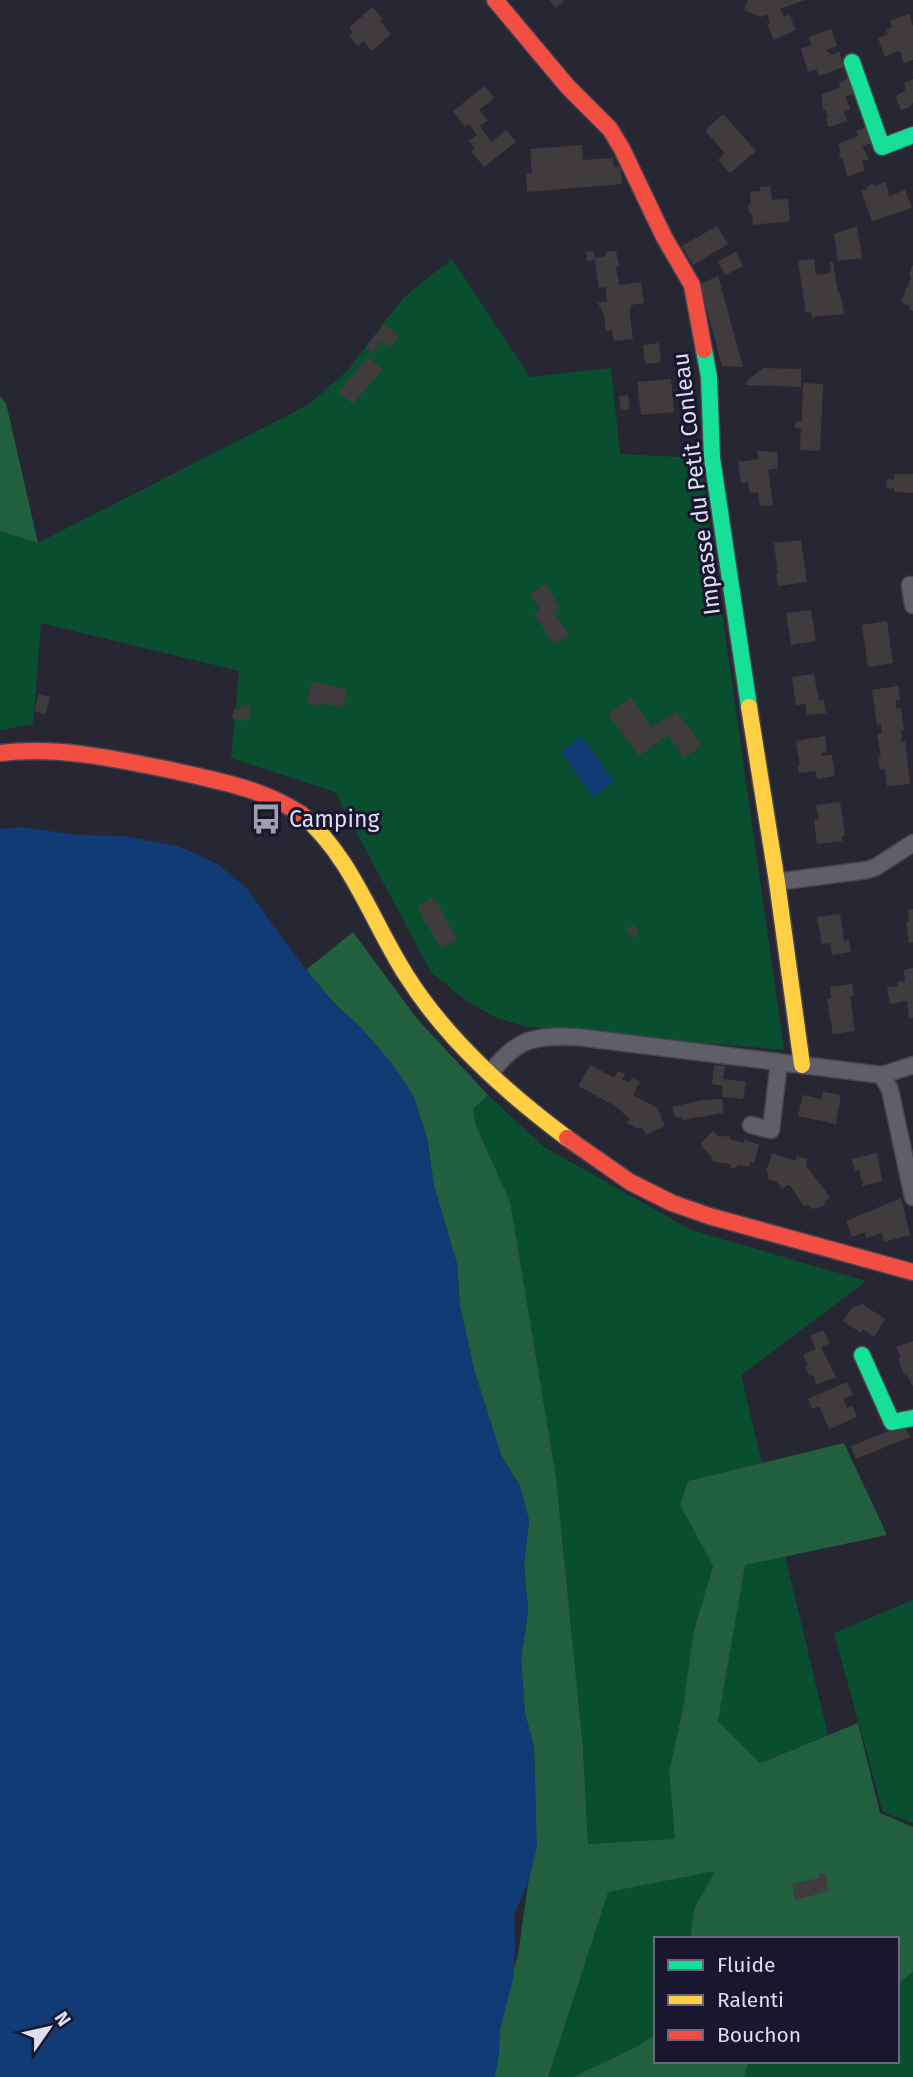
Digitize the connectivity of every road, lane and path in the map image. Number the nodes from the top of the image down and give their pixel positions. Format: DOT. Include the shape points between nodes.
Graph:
graph roads {
  1 [pos="495,0"];
  2 [pos="852,62"];
  3 [pos="913,135"];
  4 [pos="910,585"];
  5 [pos="913,605"];
  6 [pos="0,753"];
  7 [pos="913,843"];
  8 [pos="777,882"];
  9 [pos="779,1062"];
  10 [pos="802,1065"];
  11 [pos="913,1065"];
  12 [pos="491,1073"];
  13 [pos="882,1075"];
  14 [pos="751,1125"];
  15 [pos="913,1196"];
  16 [pos="913,1272"];
  17 [pos="862,1355"];
  18 [pos="913,1418"];
  1 -- 8 [label="street, Impasse du Petit Conleau" via="610,129 691,285 709,377 712,458"];
  2 -- 3 [label="street" via="882,147"];
  4 -- 5 [label="street"];
  6 -- 12 [label="street" via="41,748 93,753 237,786 293,808 313,823 338,853 418,994"];
  7 -- 8 [label="street" via="867,870"];
  8 -- 10 [label="street, Impasse du Petit Conleau"];
  9 -- 10 [label="street"];
  9 -- 12 [label="street" via="549,1035 512,1050"];
  9 -- 14 [label="street" via="771,1130"];
  10 -- 13 [label="street"];
  11 -- 13 [label="street"];
  12 -- 16 [label="street" via="577,1145 671,1202"];
  13 -- 15 [label="street" via="890,1090"];
  17 -- 18 [label="street" via="892,1422"];
}
